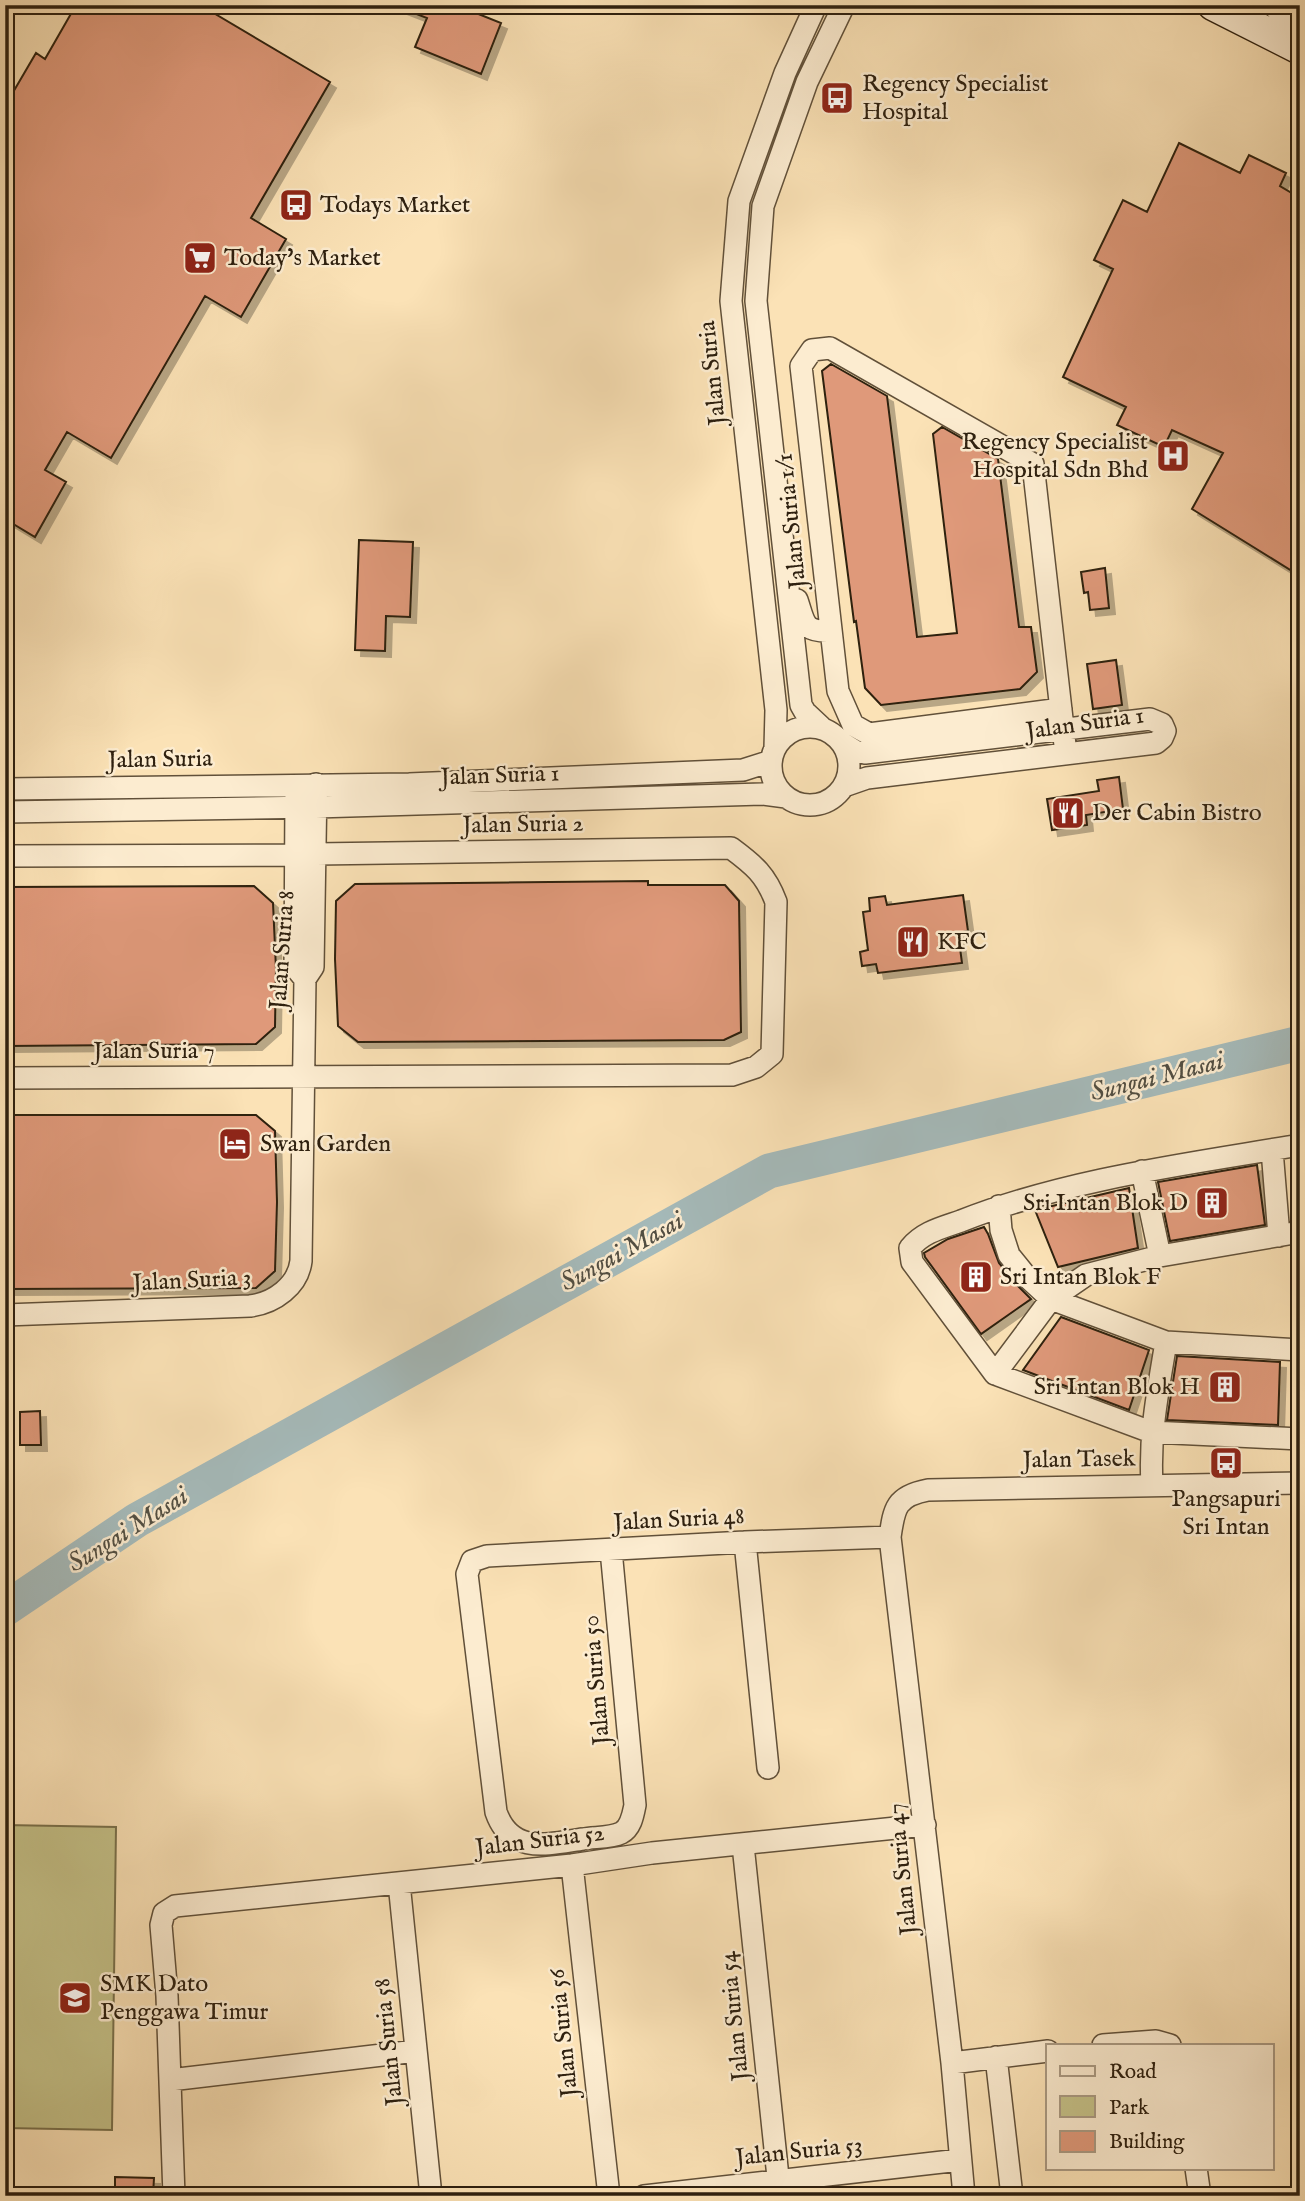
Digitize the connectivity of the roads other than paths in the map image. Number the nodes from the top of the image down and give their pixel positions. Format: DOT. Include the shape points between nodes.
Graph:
graph roads {
  1 [pos="816,5"];
  2 [pos="844,5"];
  3 [pos="1213,5"];
  4 [pos="1279,5"];
  5 [pos="1300,16"];
  6 [pos="1300,49"];
  7 [pos="786,572"];
  8 [pos="831,631"];
  9 [pos="1063,719"];
  10 [pos="821,727"];
  11 [pos="842,743"];
  12 [pos="773,754"];
  13 [pos="1066,754"];
  14 [pos="306,785"];
  15 [pos="844,786"];
  16 [pos="5,789"];
  17 [pos="786,797"];
  18 [pos="306,807"];
  19 [pos="215,809"];
  20 [pos="5,812"];
  21 [pos="305,854"];
  22 [pos="5,856"];
  23 [pos="772,1054"];
  24 [pos="303,1077"];
  25 [pos="5,1078"];
  26 [pos="1300,1145"];
  27 [pos="1272,1150"];
  28 [pos="1142,1171"];
  29 [pos="999,1206"];
  30 [pos="1289,1234"];
  31 [pos="1160,1256"];
  32 [pos="1051,1299"];
  33 [pos="5,1315"];
  34 [pos="1166,1342"];
  35 [pos="1300,1350"];
  36 [pos="995,1374"];
  37 [pos="1152,1432"];
  38 [pos="1300,1439"];
  39 [pos="1300,1483"];
  40 [pos="1152,1485"];
  41 [pos="890,1537"];
  42 [pos="745,1542"];
  43 [pos="611,1550"];
  44 [pos="768,1768"];
  45 [pos="925,1825"];
  46 [pos="743,1845"];
  47 [pos="538,1846"];
  48 [pos="572,1865"];
  49 [pos="542,1868"];
  50 [pos="399,1883"];
  51 [pos="1114,2044"];
  52 [pos="1167,2044"];
  53 [pos="416,2050"];
  54 [pos="1046,2051"];
  55 [pos="996,2057"];
  56 [pos="952,2063"];
  57 [pos="170,2080"];
  58 [pos="960,2160"];
  59 [pos="1196,2170"];
  60 [pos="779,2188"];
  61 [pos="174,2196"];
  62 [pos="431,2196"];
  63 [pos="609,2196"];
  64 [pos="644,2196"];
  65 [pos="964,2196"];
  66 [pos="1012,2196"];
  67 [pos="1200,2196"];
  1 -- 12 [label="street, Jalan Suria" via="785,73 739,201 731,301 776,710"];
  2 -- 7 [label="street, Jalan Suria" via="807,82 763,206 756,301"];
  3 -- 6 [label="main road"];
  4 -- 5 [label="main road"];
  7 -- 8 [label="street" via="806,624 814,631"];
  7 -- 10 [label="street, Jalan Suria" via="801,705"];
  8 -- 9 [label="street, Jalan Suria 1/1" via="838,691 853,725 869,734"];
  8 -- 9 [label="street, Jalan Suria 1/1" via="801,366 812,350 830,348 1033,464"];
  9 -- 11 [label="street, Jalan Suria 1" via="865,753"];
  9 -- 13 [label="street"];
  9 -- 13 [label="street, Jalan Suria 1" via="1150,719 1165,730 1156,743"];
  10 -- 11 [label="street"];
  10 -- 12 [label="street" via="794,729 782,737"];
  11 -- 15 [label="street" via="850,768"];
  12 -- 14 [label="street, Jalan Suria 1" via="743,770"];
  12 -- 17 [label="street" via="771,775"];
  13 -- 15 [label="street, Jalan Suria 1" via="867,778"];
  14 -- 16 [label="street, Jalan Suria"];
  14 -- 18 [label="street, Jalan Suria 8"];
  15 -- 17 [label="street" via="822,804 798,804"];
  17 -- 18 [label="street, Jalan Suria 1"];
  18 -- 19 [label="street, Jalan Suria 1"];
  18 -- 21 [label="street, Jalan Suria 8"];
  19 -- 20 [label="street, Jalan Suria"];
  21 -- 22 [label="street, Jalan Suria 2"];
  21 -- 23 [label="street, Jalan Suria 2" via="731,848 755,865 776,902"];
  21 -- 24 [label="street, Jalan Suria 8" via="313,967 305,978"];
  23 -- 24 [label="street, Jalan Suria 7" via="756,1067 732,1075"];
  24 -- 25 [label="street, Jalan Suria 7"];
  24 -- 33 [label="street, Jalan Suria 3" via="301,1261 292,1284 278,1296 250,1306"];
  26 -- 27 [label="street"];
  27 -- 28 [label="street"];
  27 -- 30 [label="street"];
  28 -- 29 [label="street"];
  28 -- 31 [label="street"];
  29 -- 32 [label="street" via="1000,1230 1010,1255"];
  29 -- 36 [label="street" via="919,1237 910,1248 912,1262"];
  30 -- 31 [label="street"];
  31 -- 32 [label="street" via="1086,1275"];
  32 -- 34 [label="street"];
  32 -- 36 [label="street"];
  34 -- 35 [label="street"];
  34 -- 37 [label="street"];
  36 -- 37 [label="street"];
  37 -- 38 [label="street"];
  37 -- 40 [label="street"];
  39 -- 40 [label="street, Jalan Tasek"];
  40 -- 41 [label="street, Jalan Tasek" via="928,1490 898,1503"];
  41 -- 42 [label="street, Jalan Suria 48"];
  41 -- 45 [label="street, Jalan Suria 47"];
  42 -- 43 [label="street, Jalan Suria 48"];
  42 -- 44 [label="street"];
  43 -- 47 [label="street, Jalan Suria 50" via="635,1805 620,1834"];
  43 -- 47 [label="street, Jalan Suria 48" via="487,1556 472,1561 467,1574 496,1812 509,1834"];
  45 -- 46 [label="street, Jalan Suria 52"];
  45 -- 56 [label="street, Jalan Suria 47"];
  46 -- 48 [label="street, Jalan Suria 52"];
  46 -- 60 [label="street, Jalan Suria 54"];
  47 -- 49 [label="street"];
  48 -- 49 [label="street, Jalan Suria 52"];
  48 -- 63 [label="street, Jalan Suria 56"];
  49 -- 50 [label="street, Jalan Suria 52"];
  50 -- 53 [label="street, Jalan Suria 58"];
  50 -- 57 [label="street, Jalan Suria 52" via="175,1906 164,1913"];
  51 -- 52 [label="street" via="1156,2040"];
  53 -- 57 [label="street"];
  53 -- 62 [label="street, Jalan Suria 58"];
  54 -- 55 [label="street"];
  55 -- 56 [label="street"];
  55 -- 66 [label="street"];
  56 -- 58 [label="street, Jalan Suria 47"];
  57 -- 61 [label="street"];
  58 -- 60 [label="street, Jalan Suria 53"];
  58 -- 65 [label="street, Jalan Suria 47"];
  59 -- 67 [label="street"];
  60 -- 64 [label="street, Jalan Suria 53"];
}
